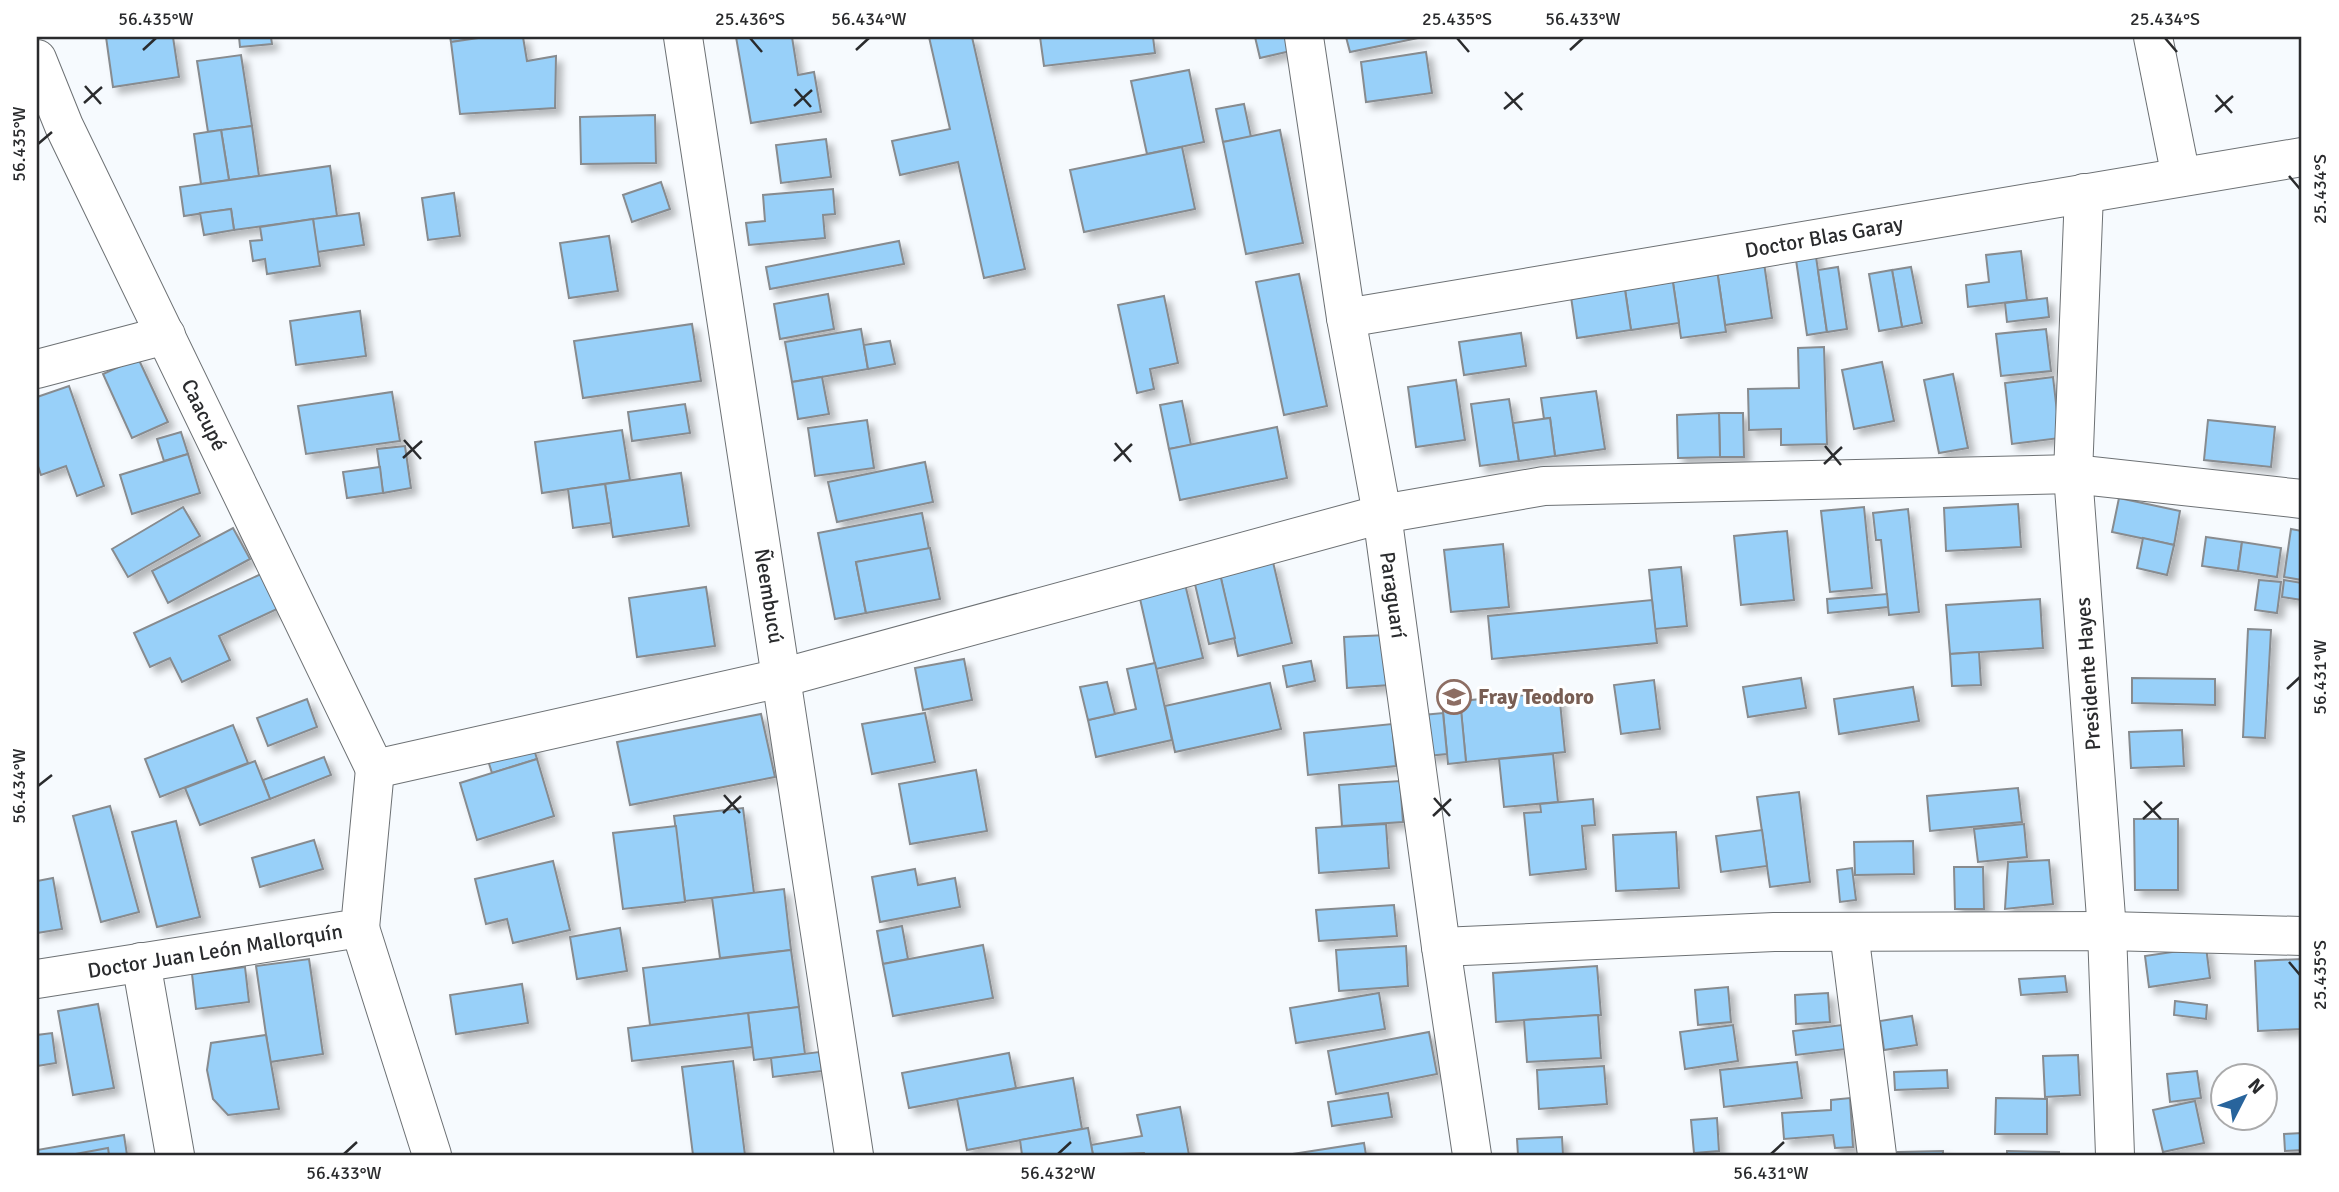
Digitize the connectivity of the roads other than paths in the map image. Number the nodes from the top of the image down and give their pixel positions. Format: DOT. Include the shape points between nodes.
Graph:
graph roads {
  1 [pos="683,37"];
  2 [pos="1304,37"];
  3 [pos="2153,37"];
  4 [pos="37,59"];
  5 [pos="2302,157"];
  6 [pos="2181,177"];
  7 [pos="2084,192"];
  8 [pos="1346,318"];
  9 [pos="166,335"];
  10 [pos="37,369"];
  11 [pos="2073,474"];
  12 [pos="2302,499"];
  13 [pos="1382,514"];
  14 [pos="781,678"];
  15 [pos="375,769"];
  16 [pos="360,928"];
  17 [pos="2107,931"];
  18 [pos="1849,932"];
  19 [pos="2302,936"];
  20 [pos="1441,947"];
  21 [pos="141,962"];
  22 [pos="37,979"];
  23 [pos="175,1155"];
  24 [pos="432,1155"];
  25 [pos="854,1155"];
  26 [pos="1472,1155"];
  27 [pos="1877,1155"];
  28 [pos="2115,1155"];
  1 -- 14 [label="street, Ñeembucú"];
  2 -- 8 [label="street, Paraguarí"];
  3 -- 6 [label="street"];
  4 -- 9 [label="street, Caacupé" via="64,127"];
  5 -- 6 [label="street, Doctor Blas Garay"];
  6 -- 7 [label="street, Doctor Blas Garay"];
  7 -- 8 [label="street, Doctor Blas Garay"];
  7 -- 11 [label="street, Presidente Hayes"];
  8 -- 13 [label="street, Paraguarí"];
  9 -- 10 [label="street"];
  9 -- 15 [label="street, Caacupé"];
  11 -- 12 [label="street"];
  11 -- 13 [label="street" via="1544,486"];
  11 -- 17 [label="street, Presidente Hayes"];
  13 -- 14 [label="street"];
  13 -- 20 [label="street, Paraguarí"];
  14 -- 15 [label="street"];
  14 -- 25 [label="street, Ñeembucú"];
  15 -- 16 [label="street, Doctor Juan León Mallorquín"];
  16 -- 21 [label="street, Doctor Juan León Mallorquín"];
  16 -- 24 [label="street"];
  17 -- 18 [label="street"];
  17 -- 19 [label="street"];
  17 -- 28 [label="street, Presidente Hayes"];
  18 -- 20 [label="street"];
  18 -- 27 [label="street"];
  20 -- 26 [label="street, Paraguarí"];
  21 -- 22 [label="street, Doctor Juan León Mallorquín"];
  21 -- 23 [label="street"];
}
